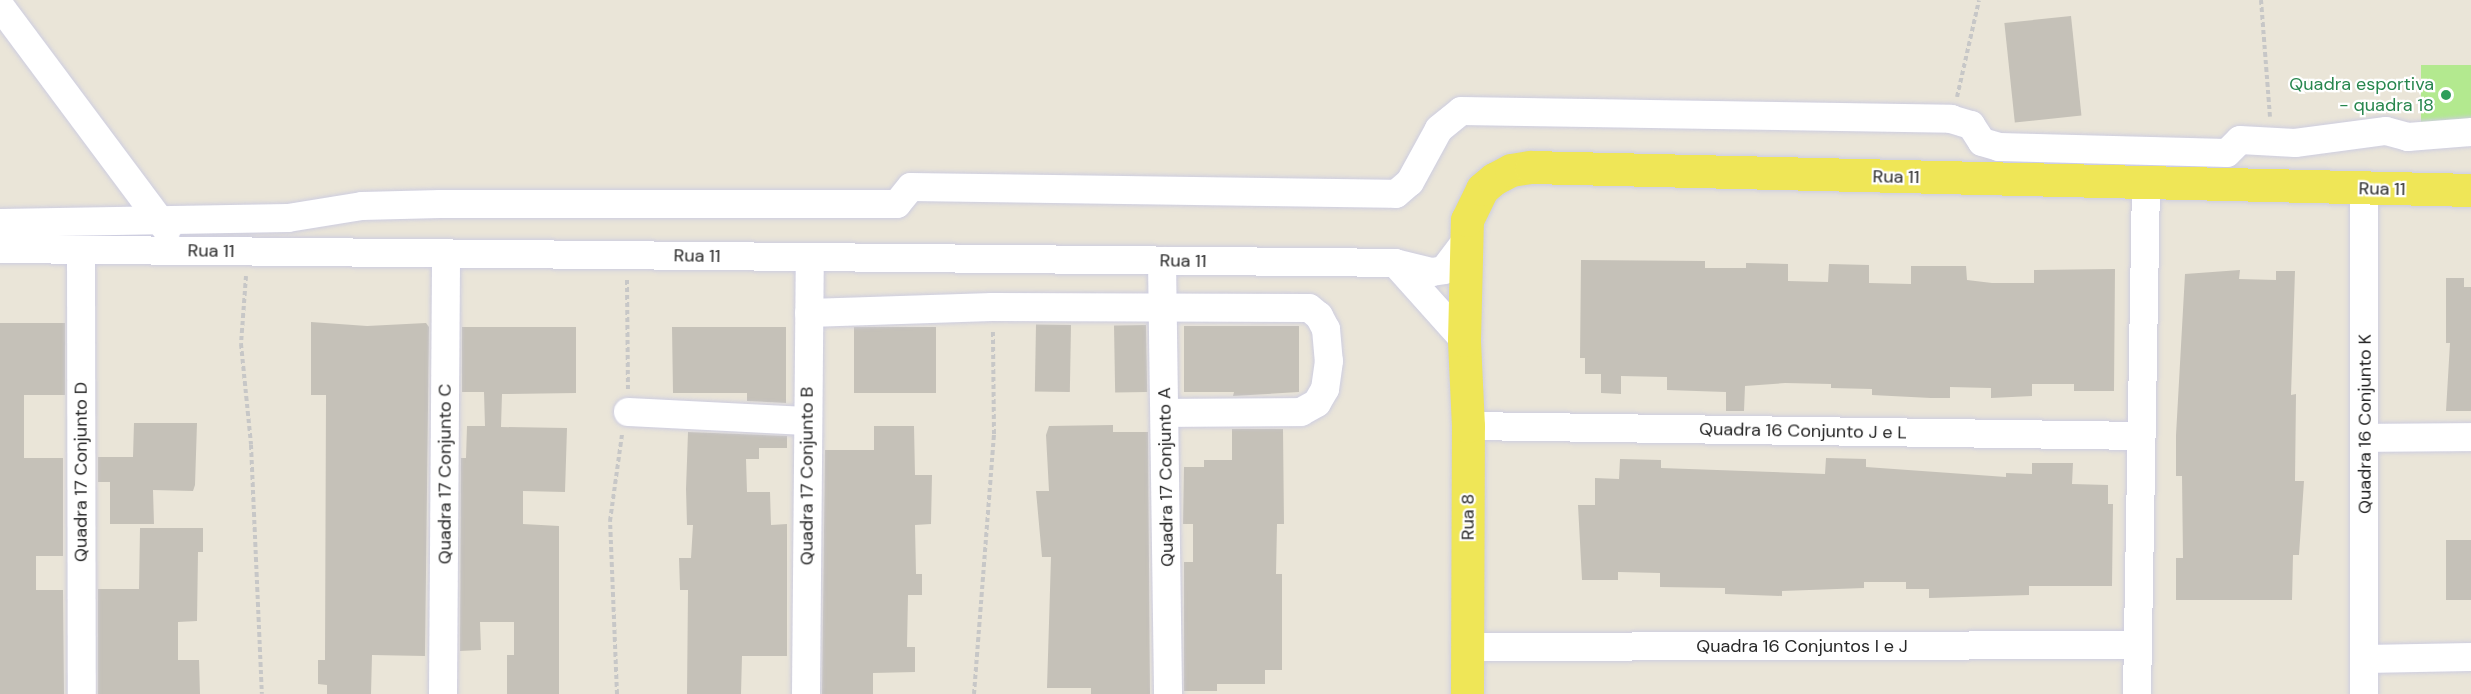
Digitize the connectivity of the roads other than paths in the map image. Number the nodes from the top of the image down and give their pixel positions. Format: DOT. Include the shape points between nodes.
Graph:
graph roads {
  1 [pos="0,6"];
  2 [pos="2471,132"];
  3 [pos="2146,182"];
  4 [pos="2364,189"];
  5 [pos="2471,190"];
  6 [pos="159,218"];
  7 [pos="0,223"];
  8 [pos="1467,240"];
  9 [pos="0,249"];
  10 [pos="81,250"];
  11 [pos="181,251"];
  12 [pos="446,254"];
  13 [pos="810,258"];
  14 [pos="1162,261"];
  15 [pos="1395,263"];
  16 [pos="1162,309"];
  17 [pos="809,312"];
  18 [pos="1464,339"];
  19 [pos="628,412"];
  20 [pos="1167,412"];
  21 [pos="807,421"];
  22 [pos="1468,426"];
  23 [pos="2139,436"];
  24 [pos="2471,437"];
  25 [pos="2365,438"];
  26 [pos="2138,645"];
  27 [pos="1467,647"];
  28 [pos="2471,657"];
  29 [pos="2366,659"];
  30 [pos="82,694"];
  31 [pos="443,694"];
  32 [pos="806,694"];
  33 [pos="1168,694"];
  34 [pos="1467,694"];
  35 [pos="2137,694"];
  36 [pos="2364,694"];
  1 -- 6 [label="street"];
  2 -- 6 [label="street" via="2408,137 2386,131 2295,143 2240,140 2227,153 1999,147 1982,142 1971,125 1951,118 1461,111 1439,129 1410,182 1396,194 911,187 897,204 440,204 362,206 288,218"];
  3 -- 4 [label="main road, Rua 11"];
  3 -- 8 [label="main road, Rua 11" via="1531,167 1511,170 1482,189 1467,220"];
  3 -- 23 [label="street"];
  4 -- 5 [label="main road, Rua 11"];
  4 -- 25 [label="street, Quadra 16 Conjunto K"];
  6 -- 7 [label="street"];
  6 -- 11 [label="street"];
  8 -- 15 [label="street, Rua 11" via="1444,270 1432,272"];
  8 -- 18 [label="main road, Rua 11"];
  9 -- 10 [label="street, Rua 11"];
  10 -- 11 [label="street, Rua 11"];
  10 -- 30 [label="street, Quadra 17 Conjunto D"];
  11 -- 12 [label="street, Rua 11"];
  12 -- 13 [label="street, Rua 11"];
  12 -- 31 [label="street, Quadra 17 Conjunto C"];
  13 -- 14 [label="street, Rua 11"];
  13 -- 17 [label="street, Quadra 17 Conjunto B"];
  14 -- 15 [label="street, Rua 11"];
  14 -- 16 [label="street, Quadra 17 Conjunto A"];
  15 -- 18 [label="street"];
  16 -- 17 [label="street" via="992,307"];
  16 -- 20 [label="street, Quadra 17 Conjunto A"];
  16 -- 20 [label="street" via="1309,308 1326,329 1329,361 1326,389 1317,403 1301,412"];
  17 -- 21 [label="street, Quadra 17 Conjunto B"];
  18 -- 22 [label="main road, Rua 8"];
  19 -- 21 [label="street"];
  20 -- 33 [label="street, Quadra 17 Conjunto A"];
  21 -- 32 [label="street, Quadra 17 Conjunto B"];
  22 -- 23 [label="street, Quadra 16 Conjunto J e L"];
  22 -- 27 [label="main road, Rua 8"];
  23 -- 26 [label="street"];
  24 -- 25 [label="street"];
  25 -- 29 [label="street, Quadra 16 Conjunto K"];
  26 -- 27 [label="street, Quadra 16 Conjuntos I e J"];
  26 -- 35 [label="street"];
  27 -- 34 [label="main road, Rua 8"];
  28 -- 29 [label="street"];
  29 -- 36 [label="street, Quadra 16 Conjunto K"];
}
